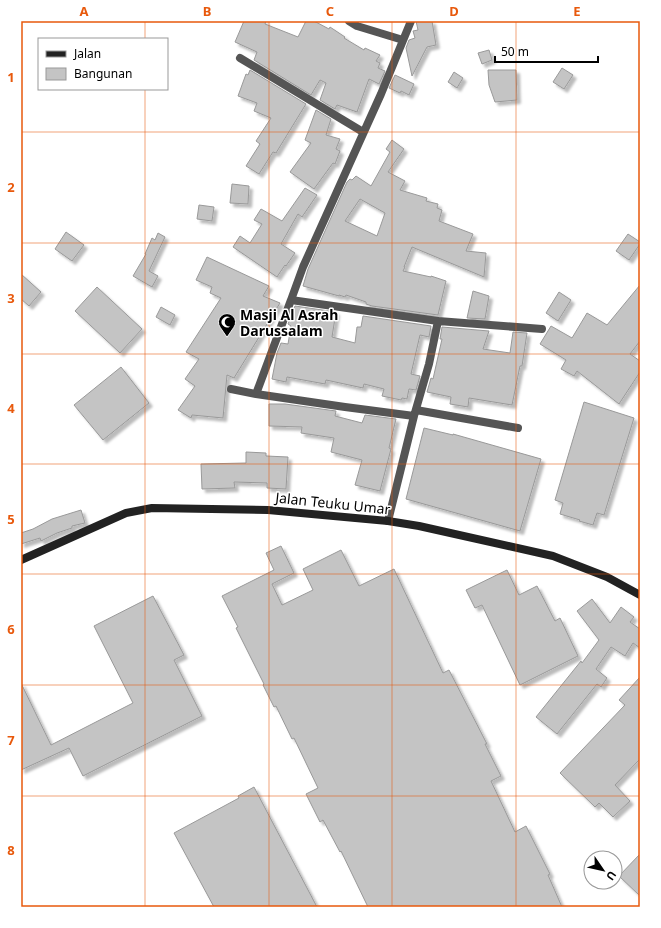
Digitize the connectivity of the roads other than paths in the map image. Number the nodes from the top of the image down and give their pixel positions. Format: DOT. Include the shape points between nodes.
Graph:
graph roads {
  1 [pos="349,21"];
  2 [pos="411,21"];
  3 [pos="403,40"];
  4 [pos="240,58"];
  5 [pos="364,132"];
  6 [pos="291,300"];
  7 [pos="438,321"];
  8 [pos="542,330"];
  9 [pos="231,388"];
  10 [pos="256,394"];
  11 [pos="415,413"];
  12 [pos="518,428"];
  13 [pos="388,521"];
  14 [pos="21,560"];
  15 [pos="640,595"];
  1 -- 3 [label="street" via="357,26"];
  2 -- 3 [label="street"];
  3 -- 5 [label="street"];
  4 -- 5 [label="street"];
  5 -- 6 [label="street" via="303,267"];
  6 -- 7 [label="street"];
  6 -- 10 [label="street"];
  7 -- 8 [label="street"];
  7 -- 11 [label="street"];
  9 -- 10 [label="street"];
  10 -- 11 [label="street" via="345,407"];
  11 -- 12 [label="street"];
  11 -- 13 [label="street"];
  13 -- 14 [label="main road, Jalan Teuku Umar" via="268,510 152,508 126,513"];
  13 -- 15 [label="main road, Jalan Teuku Umar" via="553,556 607,577"];
}
